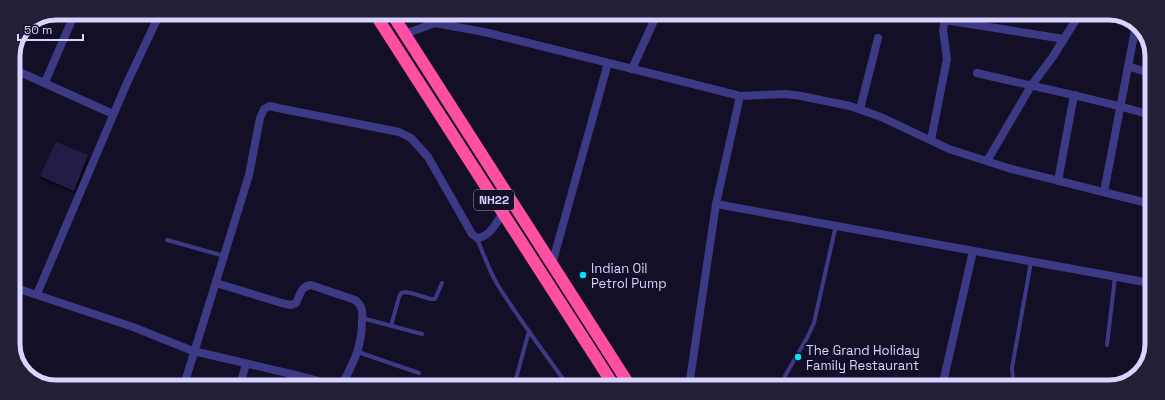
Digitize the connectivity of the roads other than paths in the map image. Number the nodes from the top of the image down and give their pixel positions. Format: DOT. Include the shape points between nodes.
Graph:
graph roads {
  1 [pos="72,20"];
  2 [pos="157,20"];
  3 [pos="379,20"];
  4 [pos="396,20"];
  5 [pos="654,20"];
  6 [pos="945,20"];
  7 [pos="961,20"];
  8 [pos="1076,20"];
  9 [pos="1135,31"];
  10 [pos="405,34"];
  11 [pos="878,38"];
  12 [pos="1064,39"];
  13 [pos="608,63"];
  14 [pos="1128,66"];
  15 [pos="632,69"];
  16 [pos="20,71"];
  17 [pos="977,72"];
  18 [pos="1145,72"];
  19 [pos="44,82"];
  20 [pos="1031,86"];
  21 [pos="740,96"];
  22 [pos="1074,96"];
  23 [pos="1120,106"];
  24 [pos="860,109"];
  25 [pos="1145,113"];
  26 [pos="113,114"];
  27 [pos="931,140"];
  28 [pos="987,161"];
  29 [pos="1058,180"];
  30 [pos="1104,192"];
  31 [pos="1145,202"];
  32 [pos="716,204"];
  33 [pos="503,213"];
  34 [pos="836,225"];
  35 [pos="477,238"];
  36 [pos="167,240"];
  37 [pos="973,251"];
  38 [pos="224,256"];
  39 [pos="1031,261"];
  40 [pos="552,264"];
  41 [pos="1115,277"];
  42 [pos="1145,282"];
  43 [pos="216,283"];
  44 [pos="442,283"];
  45 [pos="20,289"];
  46 [pos="37,294"];
  47 [pos="362,318"];
  48 [pos="391,326"];
  49 [pos="529,331"];
  50 [pos="422,334"];
  51 [pos="1107,345"];
  52 [pos="193,351"];
  53 [pos="358,352"];
  54 [pos="246,364"];
  55 [pos="419,373"];
  56 [pos="292,374"];
  57 [pos="785,376"];
  58 [pos="185,380"];
  59 [pos="241,380"];
  60 [pos="290,380"];
  61 [pos="315,380"];
  62 [pos="344,380"];
  63 [pos="516,380"];
  64 [pos="564,380"];
  65 [pos="610,380"];
  66 [pos="626,380"];
  67 [pos="690,380"];
  68 [pos="944,380"];
  69 [pos="1013,380"];
  1 -- 19 [label="street"];
  2 -- 26 [label="street"];
  3 -- 33 [label="highway, NH22"];
  4 -- 10 [label="highway, NH22"];
  5 -- 15 [label="street"];
  6 -- 27 [label="street" via="943,30 947,58"];
  7 -- 12 [label="street"];
  8 -- 12 [label="street"];
  9 -- 14 [label="street"];
  10 -- 13 [label="street" via="435,23 484,32"];
  10 -- 40 [label="highway, NH22"];
  11 -- 24 [label="street"];
  12 -- 20 [label="street"];
  13 -- 15 [label="street"];
  13 -- 40 [label="street"];
  14 -- 18 [label="street"];
  14 -- 23 [label="street"];
  15 -- 21 [label="street"];
  16 -- 19 [label="street"];
  17 -- 20 [label="street"];
  19 -- 26 [label="street"];
  20 -- 22 [label="street"];
  20 -- 28 [label="street"];
  21 -- 24 [label="street" via="801,96"];
  21 -- 32 [label="street"];
  22 -- 23 [label="street"];
  22 -- 29 [label="street"];
  23 -- 25 [label="street"];
  23 -- 30 [label="street"];
  24 -- 27 [label="street"];
  26 -- 46 [label="street"];
  27 -- 28 [label="street" via="949,149"];
  28 -- 29 [label="street"];
  29 -- 30 [label="street"];
  30 -- 31 [label="street"];
  32 -- 34 [label="street"];
  32 -- 67 [label="street"];
  33 -- 35 [label="street" via="488,234"];
  33 -- 65 [label="highway, NH22"];
  34 -- 37 [label="street"];
  34 -- 57 [label="lane" via="814,323"];
  35 -- 38 [label="street" via="472,234 428,157 411,138 399,132 270,106 264,109 260,118 249,175"];
  35 -- 49 [label="lane" via="497,283"];
  36 -- 38 [label="lane"];
  37 -- 39 [label="street"];
  37 -- 68 [label="street"];
  38 -- 43 [label="street"];
  39 -- 41 [label="street"];
  39 -- 69 [label="lane" via="1012,368"];
  40 -- 66 [label="highway, NH22"];
  41 -- 42 [label="street"];
  41 -- 51 [label="lane"];
  43 -- 47 [label="street" via="285,304 296,303 302,290 311,285 355,300 362,308"];
  43 -- 52 [label="street"];
  44 -- 48 [label="lane" via="435,299 406,292 401,294"];
  45 -- 46 [label="street"];
  46 -- 52 [label="street"];
  47 -- 48 [label="lane"];
  47 -- 53 [label="street"];
  48 -- 50 [label="lane"];
  49 -- 63 [label="lane"];
  49 -- 64 [label="lane"];
  52 -- 54 [label="street"];
  52 -- 58 [label="street"];
  53 -- 55 [label="lane"];
  53 -- 62 [label="street"];
  54 -- 56 [label="street"];
  54 -- 59 [label="street"];
  56 -- 60 [label="street"];
  56 -- 61 [label="street"];
}
